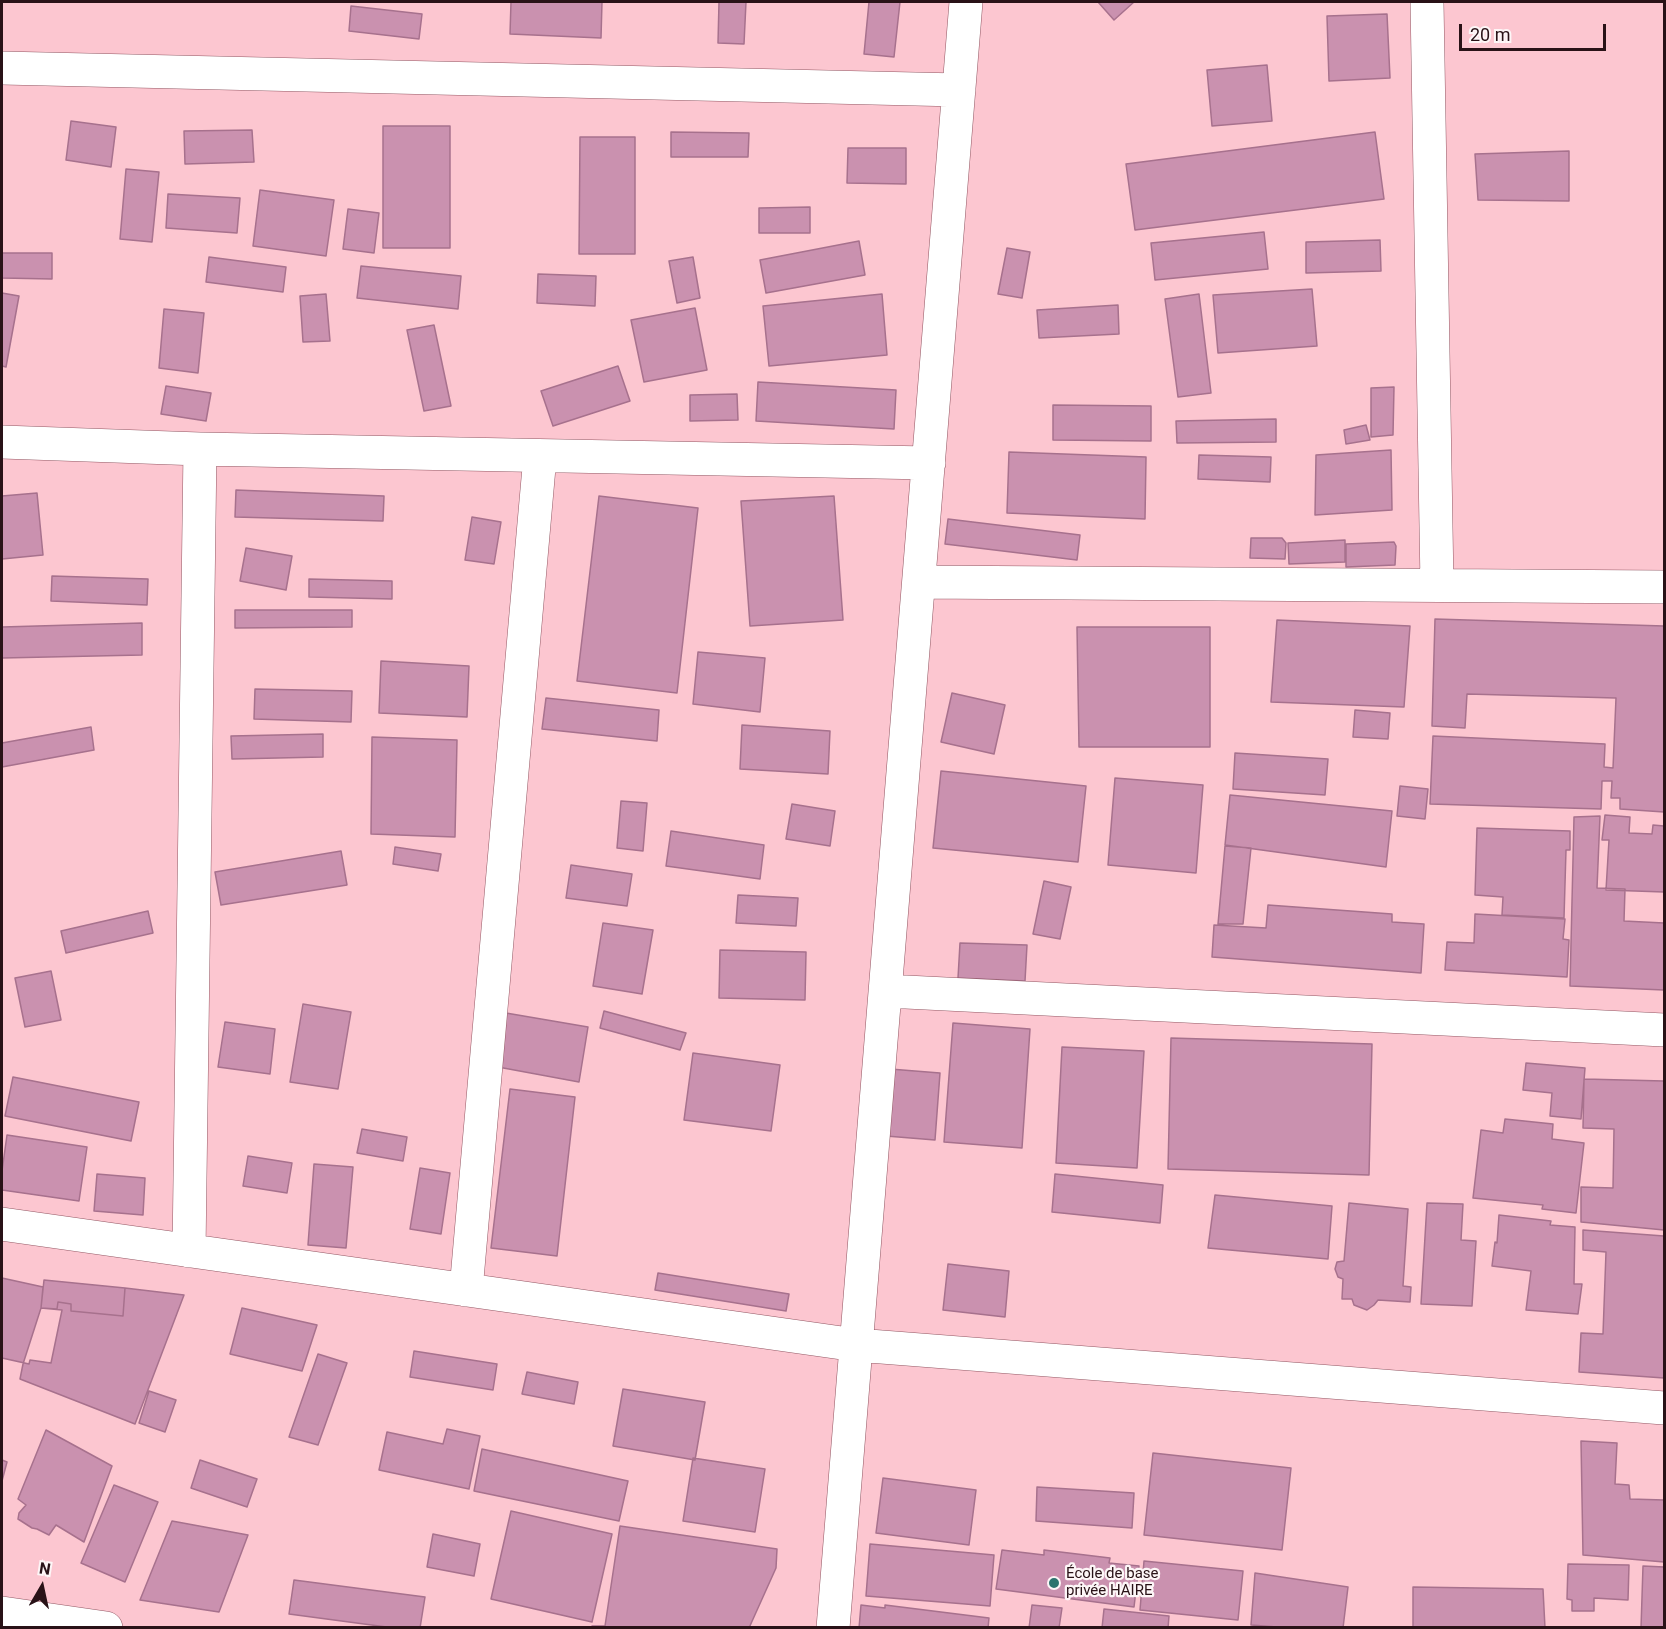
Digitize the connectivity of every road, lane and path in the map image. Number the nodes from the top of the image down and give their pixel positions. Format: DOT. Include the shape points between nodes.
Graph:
graph roads {
  1 [pos="966,2"];
  2 [pos="1426,2"];
  3 [pos="2,68"];
  4 [pos="959,90"];
  5 [pos="2,442"];
  6 [pos="200,449"];
  7 [pos="540,456"];
  8 [pos="929,463"];
  9 [pos="919,582"];
  10 [pos="1437,585"];
  11 [pos="1665,586"];
  12 [pos="886,991"];
  13 [pos="1665,1029"];
  14 [pos="2,1224"];
  15 [pos="189,1251"];
  16 [pos="466,1290"];
  17 [pos="856,1345"];
  18 [pos="1665,1408"];
  19 [pos="2,1613"];
  20 [pos="106,1628"];
  21 [pos="833,1628"];
  1 -- 4 [label="street"];
  2 -- 10 [label="street"];
  3 -- 4 [label="street"];
  4 -- 8 [label="street"];
  5 -- 6 [label="street"];
  6 -- 7 [label="street"];
  6 -- 15 [label="street"];
  7 -- 8 [label="street"];
  7 -- 16 [label="street"];
  8 -- 9 [label="street"];
  9 -- 10 [label="street"];
  9 -- 12 [label="street"];
  10 -- 11 [label="street"];
  12 -- 13 [label="street"];
  12 -- 17 [label="street"];
  14 -- 15 [label="street"];
  15 -- 16 [label="street"];
  16 -- 17 [label="street"];
  17 -- 18 [label="street"];
  17 -- 21 [label="street"];
  19 -- 20 [label="street"];
}
